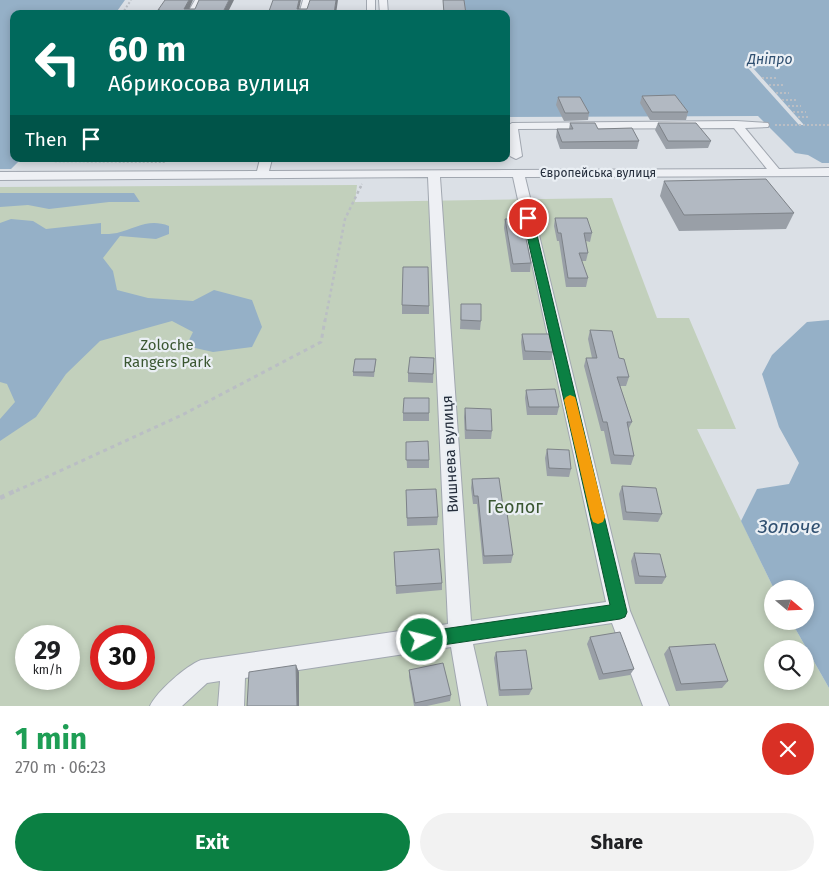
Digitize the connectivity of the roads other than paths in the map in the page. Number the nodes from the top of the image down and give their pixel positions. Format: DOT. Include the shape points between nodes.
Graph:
graph roads {
  1 [pos="736,124"];
  2 [pos="764,124"];
  3 [pos="516,156"];
  4 [pos="265,162"];
  5 [pos="367,168"];
  6 [pos="776,172"];
  7 [pos="829,172"];
  8 [pos="518,173"];
  9 [pos="262,174"];
  10 [pos="434,174"];
  11 [pos="0,176"];
  12 [pos="620,612"];
  13 [pos="460,635"];
  14 [pos="233,668"];
  15 [pos="162,706"];
  16 [pos="231,706"];
  17 [pos="474,706"];
  18 [pos="656,706"];
  1 -- 2 [label="street"];
  1 -- 3 [label="street" via="512,126"];
  1 -- 6 [label="street"];
  4 -- 9 [label="street"];
  5 -- 9 [label="street"];
  5 -- 10 [label="street, Європейська вулиця"];
  6 -- 7 [label="street, Європейська вулиця"];
  6 -- 8 [label="street, Європейська вулиця"];
  8 -- 10 [label="street, Європейська вулиця"];
  8 -- 12 [label="street"];
  9 -- 11 [label="street"];
  10 -- 13 [label="street, Вишнева вулиця"];
  12 -- 13 [label="street"];
  12 -- 18 [label="street"];
  13 -- 14 [label="street"];
  13 -- 17 [label="street, Вишнева вулиця"];
  14 -- 15 [label="street" via="201,672"];
  14 -- 16 [label="street"];
}
